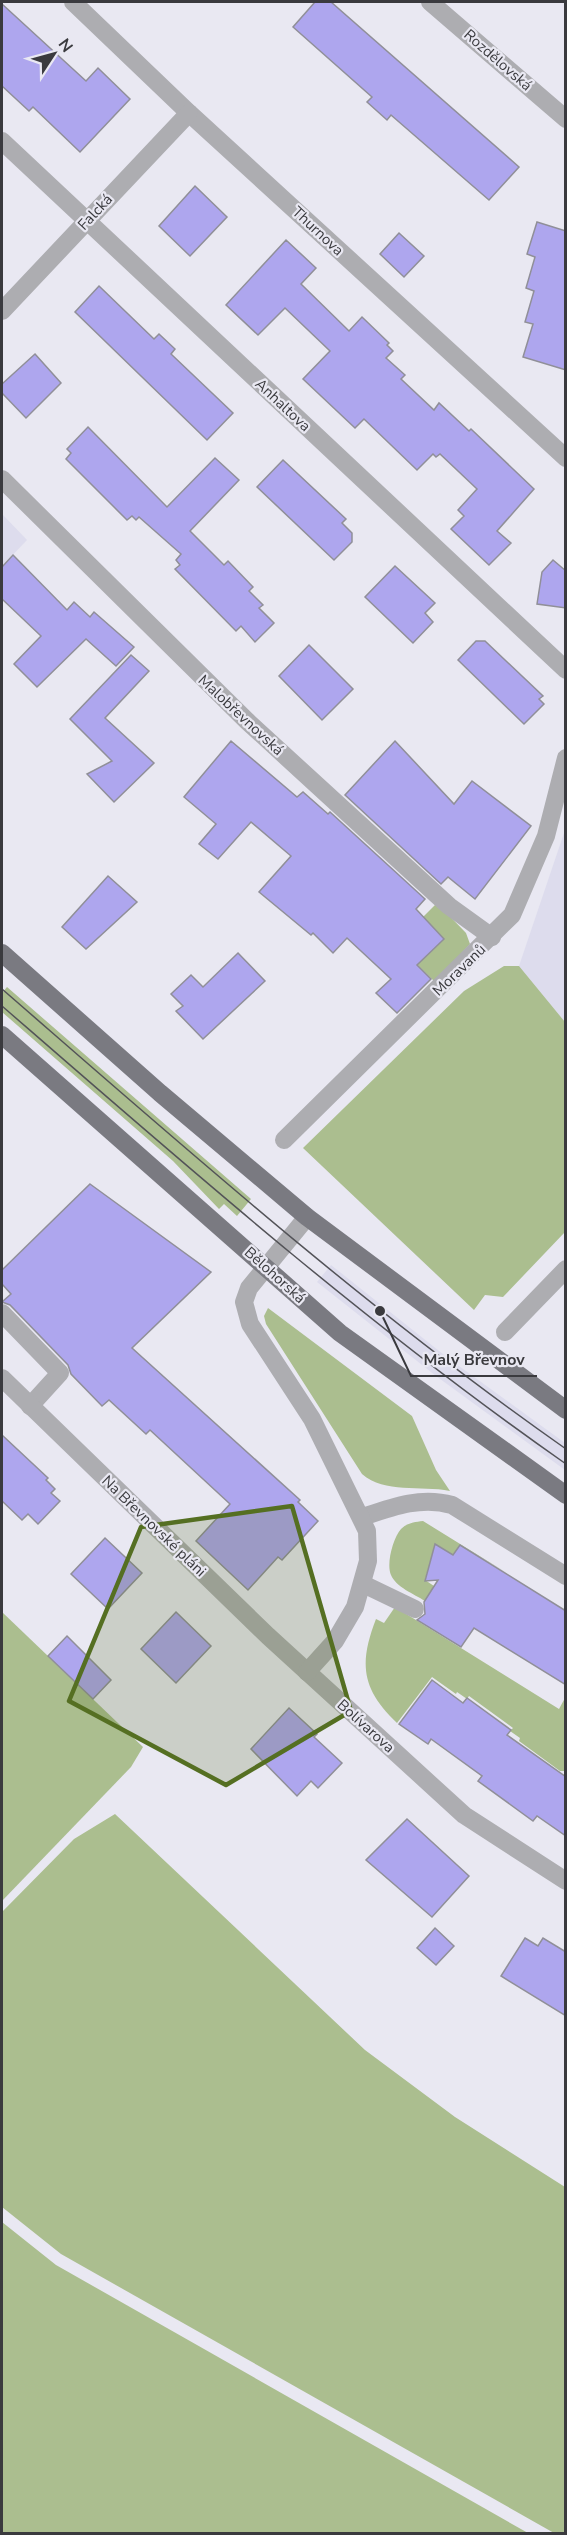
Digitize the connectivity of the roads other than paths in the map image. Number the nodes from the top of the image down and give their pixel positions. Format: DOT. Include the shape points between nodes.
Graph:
graph roads {
  1 [pos="73,2"];
  2 [pos="430,2"];
  3 [pos="189,113"];
  4 [pos="566,119"];
  5 [pos="2,141"];
  6 [pos="87,221"];
  7 [pos="2,311"];
  8 [pos="566,458"];
  9 [pos="2,480"];
  10 [pos="566,670"];
  11 [pos="566,758"];
  12 [pos="492,938"];
  13 [pos="2,953"];
  14 [pos="2,1035"];
  15 [pos="284,1140"];
  16 [pos="307,1217"];
  17 [pos="266,1267"];
  18 [pos="566,1269"];
  19 [pos="2,1313"];
  20 [pos="505,1332"];
  21 [pos="2,1378"];
  22 [pos="30,1406"];
  23 [pos="566,1410"];
  24 [pos="566,1495"];
  25 [pos="363,1517"];
  26 [pos="566,1576"];
  27 [pos="363,1584"];
  28 [pos="415,1609"];
  29 [pos="307,1672"];
  30 [pos="566,1881"];
  1 -- 3 [label="street, Thurnova"];
  2 -- 4 [label="street, Rozdělovská"];
  3 -- 6 [label="street, Falcká"];
  3 -- 8 [label="street, Thurnova"];
  5 -- 6 [label="street, Anhaltova"];
  6 -- 7 [label="street, Falcká"];
  6 -- 10 [label="street, Anhaltova"];
  9 -- 12 [label="street, Malobřevnovská" via="247,722 448,906"];
  11 -- 12 [label="street, Moravanů" via="546,836 512,915"];
  12 -- 15 [label="street, Moravanů"];
  13 -- 16 [label="main road"];
  14 -- 17 [label="main road, Bělohorská"];
  16 -- 17 [label="street"];
  16 -- 23 [label="main road"];
  17 -- 24 [label="main road, Bělohorská" via="340,1333"];
  17 -- 25 [label="street" via="246,1293 245,1314 312,1419"];
  18 -- 20 [label="street"];
  19 -- 22 [label="street" via="60,1373"];
  21 -- 22 [label="street, Na Břevnovské pláni"];
  22 -- 29 [label="street, Na Břevnovské pláni"];
  25 -- 26 [label="street" via="397,1505 435,1500 452,1504"];
  25 -- 27 [label="street" via="369,1546"];
  27 -- 28 [label="street"];
  27 -- 29 [label="street" via="356,1607 335,1641"];
  29 -- 30 [label="street, Bolívarova" via="464,1815"];
}
